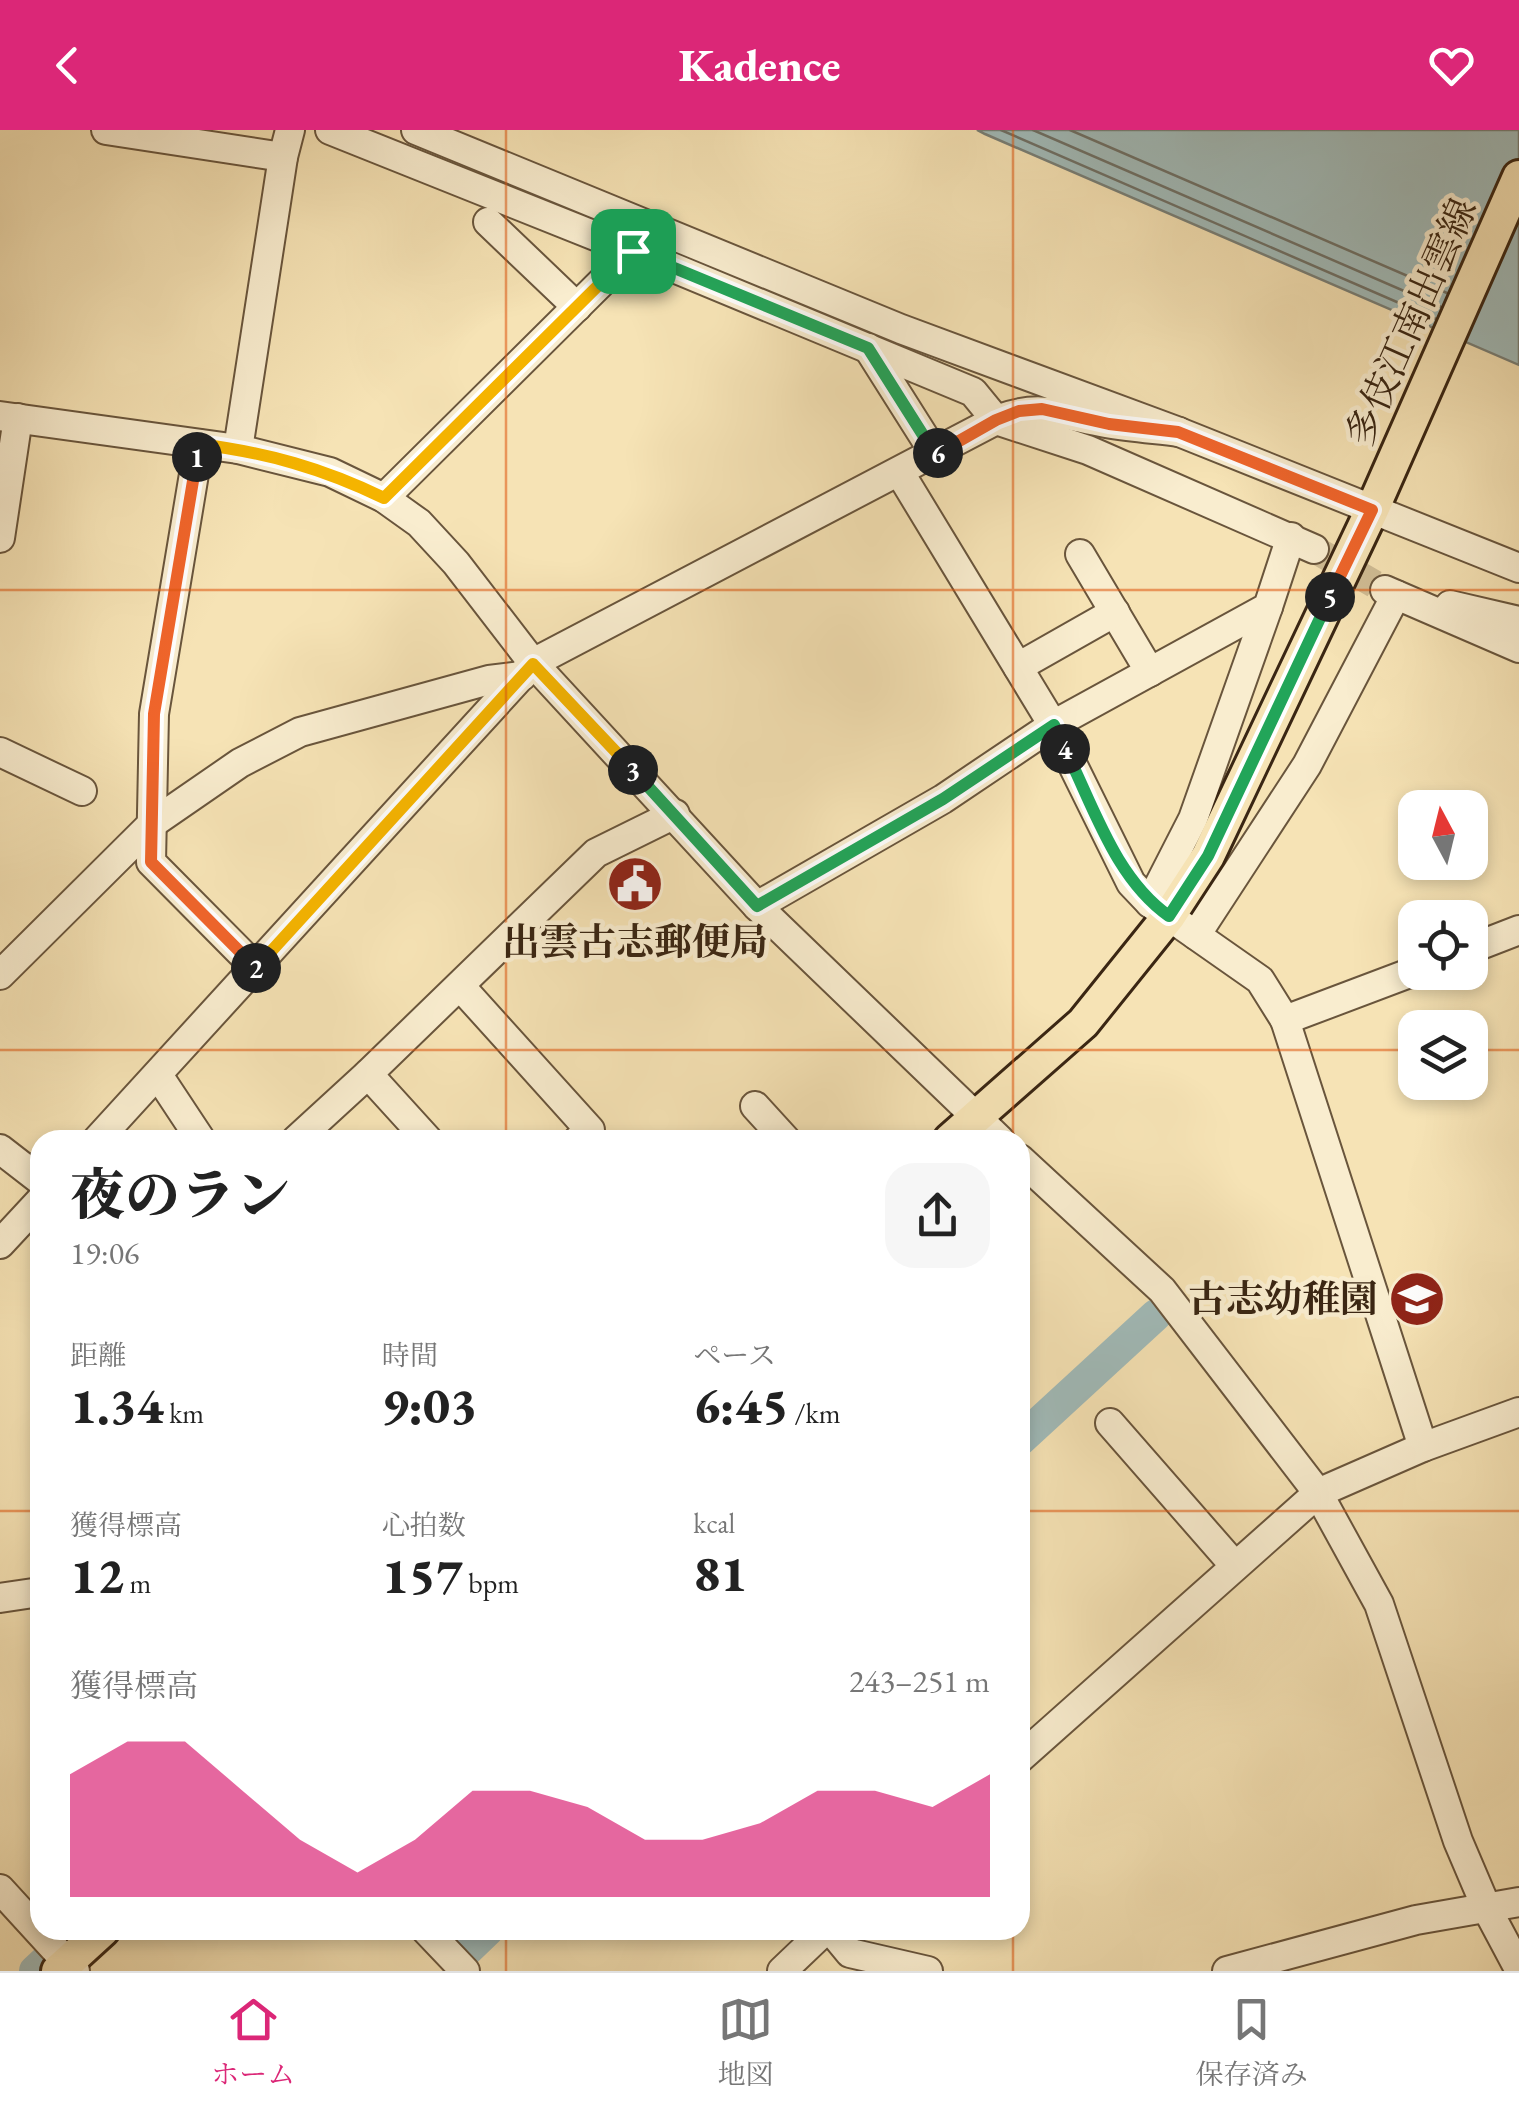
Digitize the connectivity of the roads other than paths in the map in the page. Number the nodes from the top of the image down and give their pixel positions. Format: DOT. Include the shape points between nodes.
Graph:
graph roads {
  1 [pos="106,130"];
  2 [pos="330,130"];
  3 [pos="416,130"];
  4 [pos="287,143"];
  5 [pos="1519,177"];
  6 [pos="488,222"];
  7 [pos="633,251"];
  8 [pos="576,307"];
  9 [pos="868,348"];
  10 [pos="9,417"];
  11 [pos="996,420"];
  12 [pos="1178,432"];
  13 [pos="199,444"];
  14 [pos="238,449"];
  15 [pos="935,454"];
  16 [pos="900,473"];
  17 [pos="1378,495"];
  18 [pos="384,498"];
  19 [pos="0,538"];
  20 [pos="1475,550"];
  21 [pos="1080,554"];
  22 [pos="1519,568"];
  23 [pos="1519,581"];
  24 [pos="1396,594"];
  25 [pos="1268,606"];
  26 [pos="1114,612"];
  27 [pos="1519,621"];
  28 [pos="1519,648"];
  29 [pos="1018,666"];
  30 [pos="527,670"];
  31 [pos="1150,672"];
  32 [pos="1054,725"];
  33 [pos="0,752"];
  34 [pos="82,791"];
  35 [pos="674,814"];
  36 [pos="153,823"];
  37 [pos="757,906"];
  38 [pos="1159,910"];
  39 [pos="1519,930"];
  40 [pos="1196,935"];
  41 [pos="1488,942"];
  42 [pos="256,968"];
  43 [pos="0,974"];
  44 [pos="1398,977"];
  45 [pos="460,986"];
  46 [pos="1286,1020"];
  47 [pos="368,1074"];
  48 [pos="158,1075"];
  49 [pos="756,1106"];
  50 [pos="974,1116"];
  51 [pos="106,1130"];
  52 [pos="194,1130"];
  53 [pos="307,1130"];
  54 [pos="419,1130"];
  55 [pos="590,1130"];
  56 [pos="777,1130"];
  57 [pos="960,1130"];
  58 [pos="989,1130"];
  59 [pos="0,1149"];
  60 [pos="1030,1167"];
  61 [pos="30,1172"];
  62 [pos="30,1212"];
  63 [pos="0,1244"];
  64 [pos="1519,1412"];
  65 [pos="1110,1423"];
  66 [pos="1423,1447"];
  67 [pos="1318,1492"];
  68 [pos="1235,1566"];
  69 [pos="30,1594"];
  70 [pos="0,1598"];
  71 [pos="1030,1749"];
  72 [pos="0,1888"];
  73 [pos="1519,1902"];
  74 [pos="1487,1909"];
  75 [pos="30,1924"];
  76 [pos="43,1940"];
  77 [pos="93,1940"];
  78 [pos="435,1940"];
  79 [pos="817,1940"];
  80 [pos="838,1940"];
  81 [pos="66,1968"];
  82 [pos="1519,1969"];
  83 [pos="464,1971"];
  84 [pos="782,1971"];
  85 [pos="928,1971"];
  86 [pos="1227,1971"];
  1 -- 4 [label="street"];
  2 -- 7 [label="street"];
  3 -- 12 [label="street" via="901,329"];
  4 -- 14 [label="street"];
  5 -- 17 [label="main road, 多伎江南出雲線"];
  6 -- 8 [label="street"];
  7 -- 8 [label="street"];
  7 -- 9 [label="street"];
  8 -- 18 [label="street"];
  9 -- 11 [label="street" via="973,392"];
  9 -- 15 [label="street"];
  10 -- 13 [label="street"];
  10 -- 19 [label="street"];
  11 -- 12 [label="street" via="1042,409"];
  11 -- 15 [label="street"];
  11 -- 25 [label="street" via="1088,450 1303,543"];
  12 -- 17 [label="street"];
  13 -- 14 [label="street"];
  13 -- 36 [label="street" via="154,714"];
  14 -- 18 [label="street" via="330,472"];
  15 -- 16 [label="street"];
  16 -- 29 [label="street"];
  16 -- 30 [label="street"];
  17 -- 20 [label="street"];
  17 -- 38 [label="main road, 多伎江南出雲線" via="1208,856"];
  18 -- 30 [label="street" via="456,562"];
  20 -- 22 [label="street"];
  20 -- 23 [label="street"];
  21 -- 26 [label="street"];
  24 -- 27 [label="street" via="1385,590"];
  24 -- 28 [label="street"];
  24 -- 40 [label="street" via="1307,765"];
  25 -- 31 [label="street"];
  25 -- 38 [label="street"];
  26 -- 29 [label="street"];
  26 -- 31 [label="street"];
  29 -- 32 [label="street"];
  30 -- 35 [label="street"];
  30 -- 36 [label="street" via="300,732 240,763"];
  30 -- 42 [label="street"];
  31 -- 32 [label="street"];
  32 -- 37 [label="street" via="943,799"];
  32 -- 38 [label="street" via="1131,883"];
  33 -- 34 [label="street"];
  35 -- 37 [label="street"];
  35 -- 45 [label="street" via="596,853"];
  36 -- 42 [label="street" via="151,862"];
  36 -- 43 [label="street"];
  37 -- 50 [label="street"];
  38 -- 40 [label="street"];
  38 -- 50 [label="main road, 多伎江南出雲線" via="1083,1023"];
  39 -- 41 [label="street"];
  40 -- 46 [label="street" via="1260,980"];
  42 -- 48 [label="street"];
  44 -- 46 [label="street"];
  45 -- 47 [label="street"];
  45 -- 55 [label="street"];
  46 -- 66 [label="street"];
  47 -- 53 [label="street"];
  47 -- 54 [label="street"];
  48 -- 51 [label="street"];
  48 -- 52 [label="street"];
  49 -- 56 [label="street"];
  50 -- 57 [label="main road, 多伎江南出雲線"];
  50 -- 58 [label="street"];
  59 -- 61 [label="street"];
  60 -- 67 [label="street" via="1162,1290"];
  62 -- 63 [label="street"];
  64 -- 66 [label="street"];
  65 -- 68 [label="street"];
  66 -- 67 [label="street"];
  67 -- 68 [label="street"];
  67 -- 74 [label="street" via="1379,1604"];
  68 -- 71 [label="street"];
  69 -- 70 [label="street"];
  72 -- 75 [label="street"];
  73 -- 74 [label="street"];
  74 -- 82 [label="street"];
  74 -- 86 [label="street" via="1416,1920"];
  76 -- 81 [label="street"];
  77 -- 81 [label="main road"];
  78 -- 83 [label="street"];
  79 -- 84 [label="street"];
  80 -- 85 [label="street" via="850,1953"];
}
